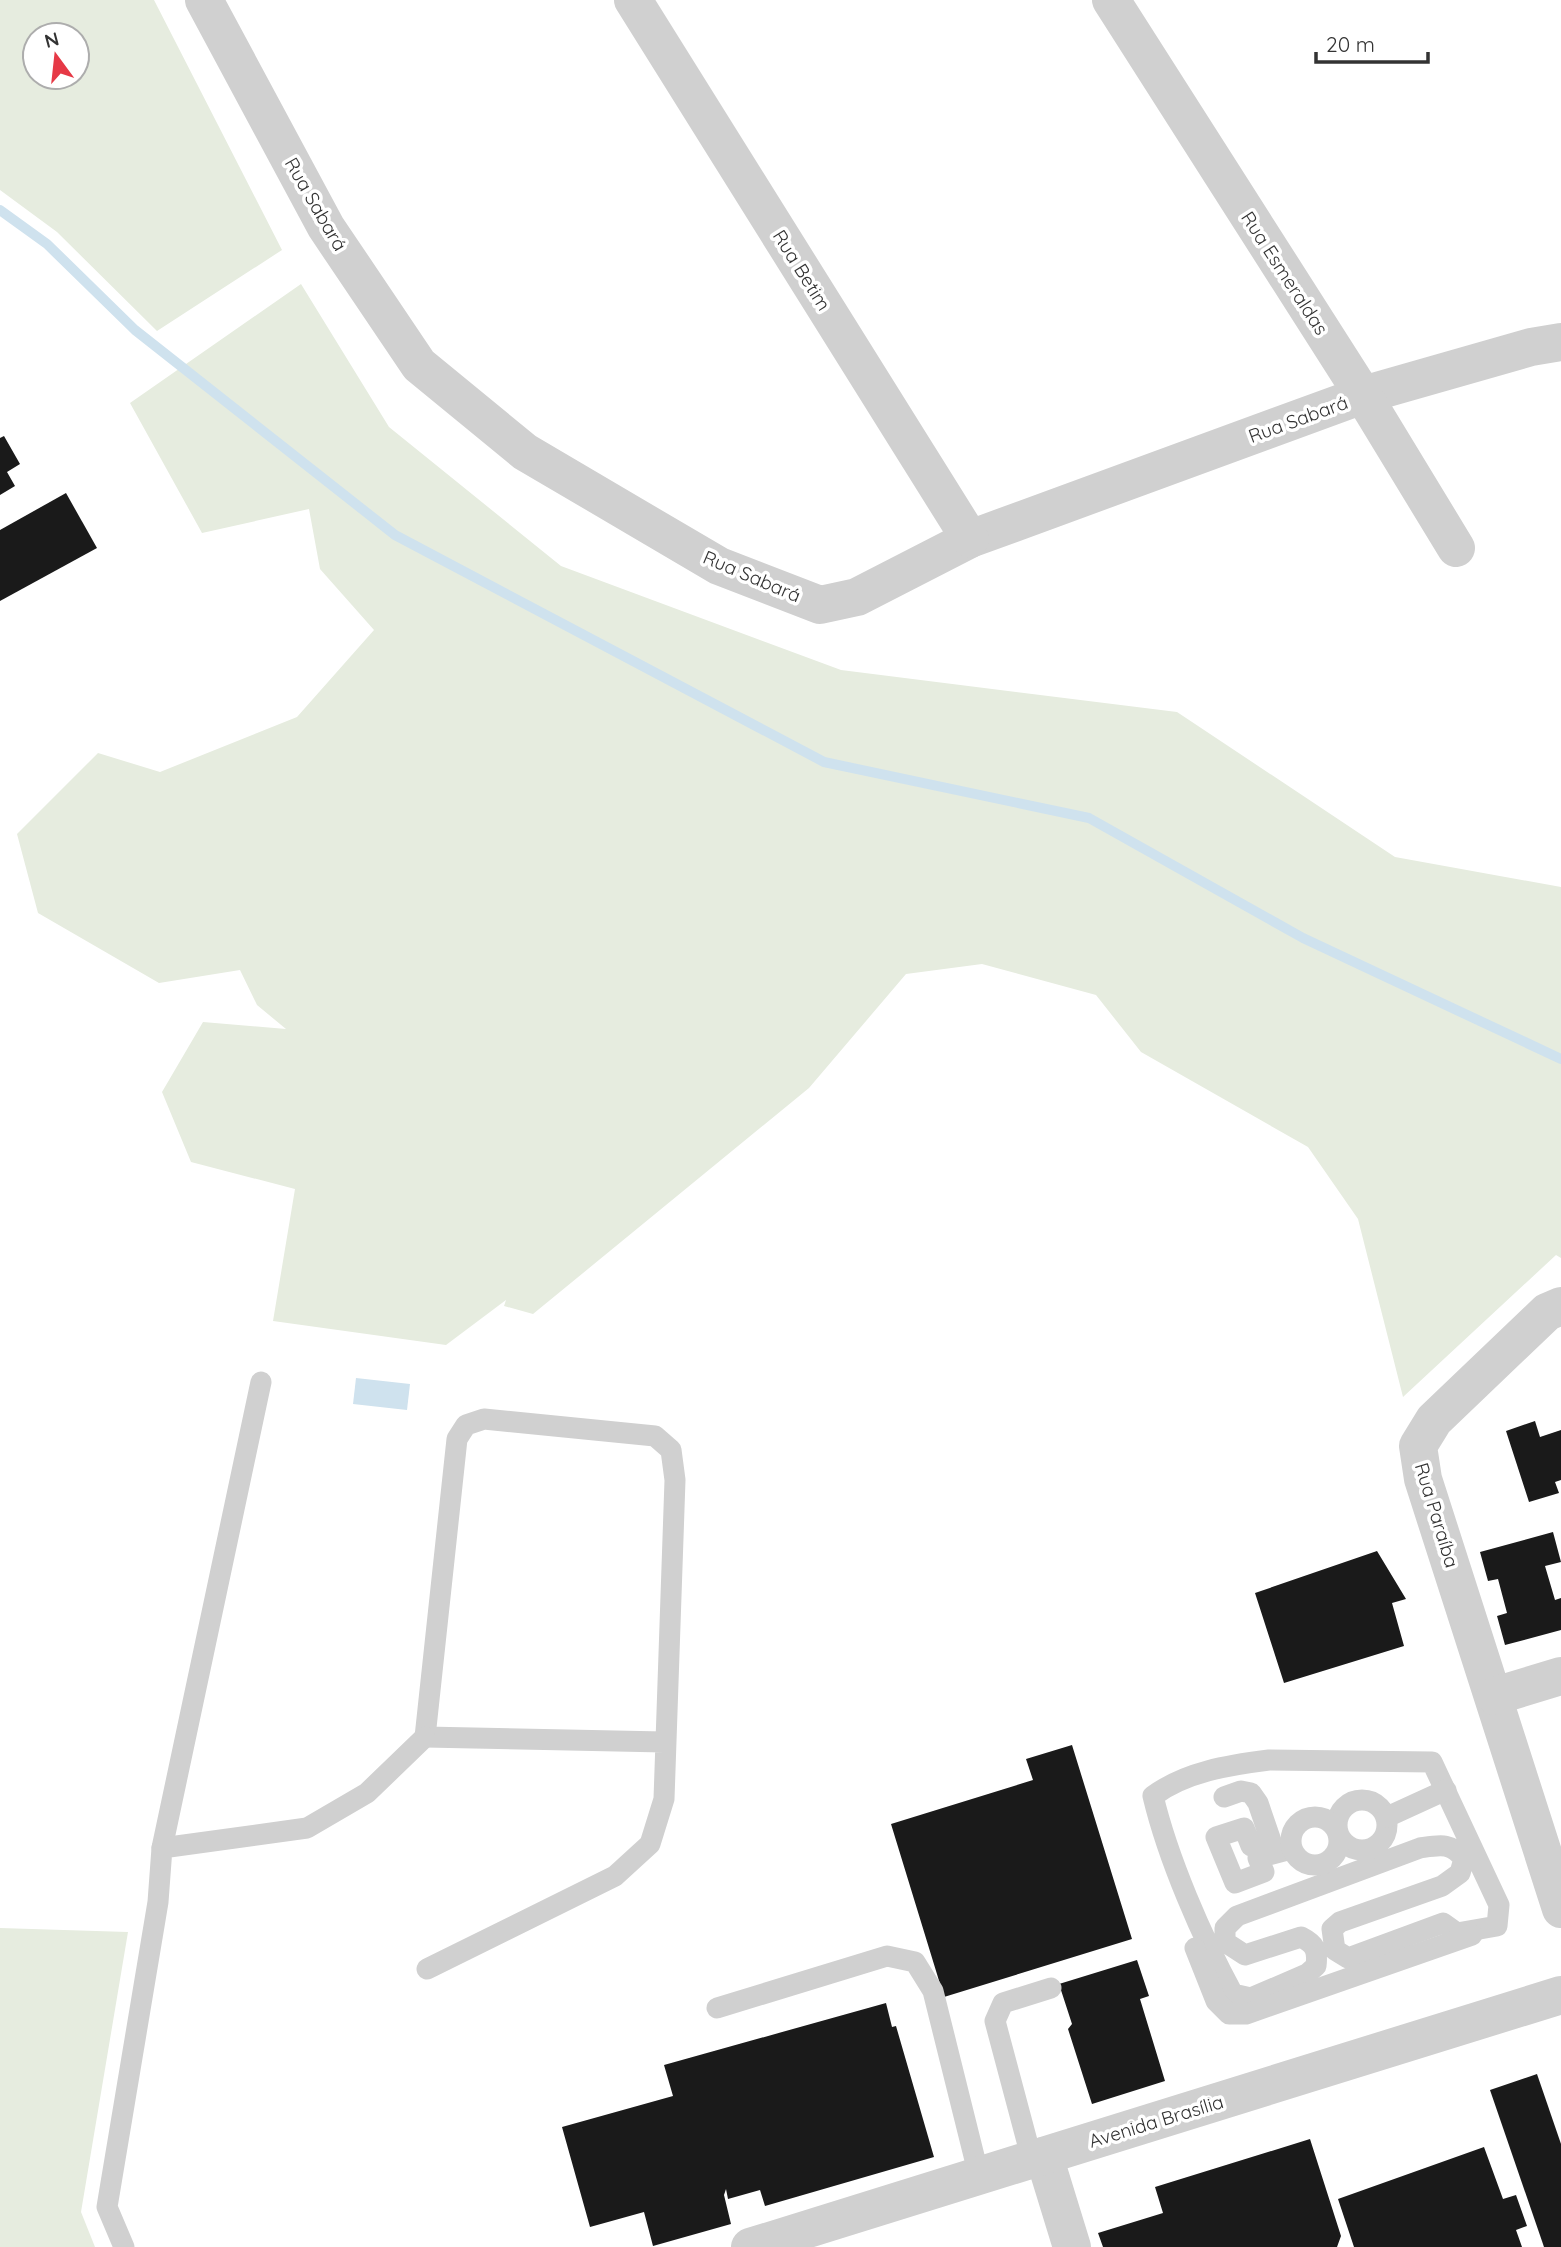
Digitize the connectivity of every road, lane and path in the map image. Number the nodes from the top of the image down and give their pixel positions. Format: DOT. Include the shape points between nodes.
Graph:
graph roads {
  1 [pos="204,0"];
  2 [pos="633,0"];
  3 [pos="1111,0"];
  4 [pos="1561,342"];
  5 [pos="1363,395"];
  6 [pos="970,539"];
  7 [pos="1456,548"];
  8 [pos="1561,1306"];
  9 [pos="261,1382"];
  10 [pos="1561,1676"];
  11 [pos="1495,1696"];
  12 [pos="425,1737"];
  13 [pos="664,1742"];
  14 [pos="1446,1790"];
  15 [pos="1224,1797"];
  16 [pos="1387,1817"];
  17 [pos="1339,1834"];
  18 [pos="1152,1838"];
  19 [pos="162,1849"];
  20 [pos="1291,1849"];
  21 [pos="1561,1909"];
  22 [pos="1497,1926"];
  23 [pos="427,1969"];
  24 [pos="1051,1988"];
  25 [pos="1561,1995"];
  26 [pos="717,2008"];
  27 [pos="1038,2158"];
  28 [pos="979,2176"];
  29 [pos="124,2247"];
  30 [pos="750,2247"];
  31 [pos="1072,2247"];
  1 -- 6 [label="street, Rua Sabará" via="326,227 419,365 525,452 719,566 820,605 857,597"];
  2 -- 6 [label="street, Rua Betim"];
  3 -- 5 [label="street, Rua Esmeraldas"];
  4 -- 5 [label="street, Rua Sabará"];
  5 -- 6 [label="street, Rua Sabará"];
  5 -- 7 [label="street, Rua Esmeraldas"];
  8 -- 11 [label="street, Rua Paraíba" via="1547,1312 1434,1420 1418,1446 1423,1479"];
  9 -- 19 [label="lane"];
  10 -- 11 [label="street"];
  11 -- 21 [label="street, Rua Paraíba"];
  12 -- 13 [label="lane"];
  12 -- 13 [label="lane" via="457,1439 466,1425 484,1419 655,1436 671,1450 675,1480"];
  12 -- 19 [label="lane" via="367,1793 307,1828"];
  13 -- 23 [label="lane" via="664,1799 650,1844 615,1876"];
  14 -- 16 [label="lane"];
  14 -- 22 [label="lane" via="1499,1905"];
  14 -- 22 [label="lane" via="1432,1762 1269,1760 1208,1771 1153,1796 1191,1903 1233,1994 1251,1998 1307,1974 1316,1966 1318,1954 1313,1943 1301,1937 1245,1955 1236,1951 1225,1942 1225,1928 1237,1916 1420,1848 1456,1848 1464,1859 1460,1873 1442,1886 1340,1922 1332,1929 1335,1950 1348,1958 1443,1923 1457,1933"];
  15 -- 20 [label="lane" via="1251,1793 1271,1841 1251,1846 1244,1828 1216,1837 1234,1883 1264,1872 1258,1858"];
  16 -- 17 [label="lane" via="1381,1842 1371,1849 1358,1850"];
  16 -- 17 [label="lane" via="1367,1800 1354,1801 1343,1809"];
  17 -- 20 [label="lane" via="1333,1858 1322,1865 1298,1860"];
  17 -- 20 [label="lane" via="1332,1823 1320,1817 1307,1818 1290,1836"];
  18 -- 22 [label="lane" via="1216,2001 1229,2014 1246,2014"];
  19 -- 29 [label="lane" via="158,1902 107,2207"];
  24 -- 27 [label="lane" via="1003,2003 996,2021"];
  25 -- 27 [label="street, Avenida Brasília"];
  26 -- 28 [label="lane" via="887,1956 915,1962 933,1991"];
  27 -- 28 [label="street, Avenida Brasília"];
  27 -- 31 [label="street"];
  28 -- 30 [label="street, Avenida Brasília"];
}
